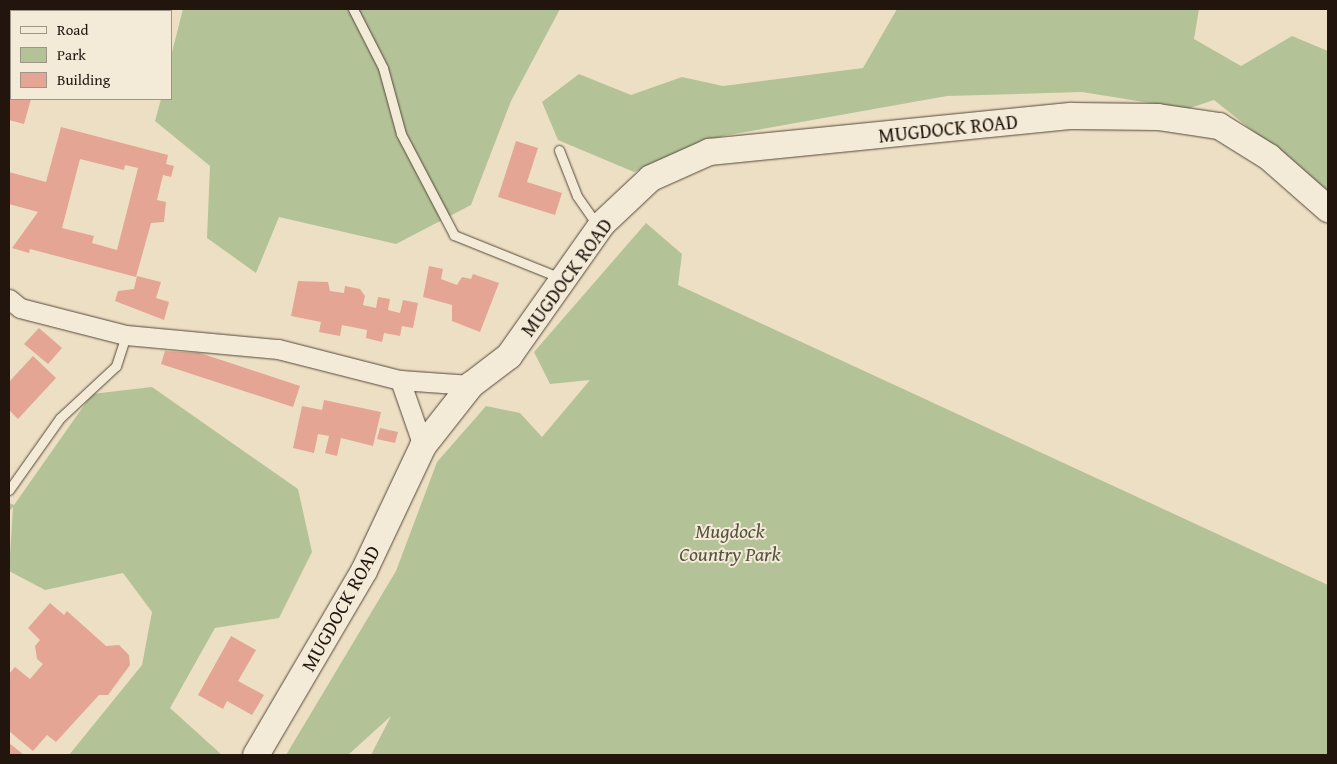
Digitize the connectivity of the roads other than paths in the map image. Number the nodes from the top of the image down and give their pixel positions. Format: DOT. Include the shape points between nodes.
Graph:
graph roads {
  1 [pos="353,9"];
  2 [pos="559,150"];
  3 [pos="1328,209"];
  4 [pos="599,228"];
  5 [pos="563,279"];
  6 [pos="9,299"];
  7 [pos="126,334"];
  8 [pos="400,380"];
  9 [pos="471,385"];
  10 [pos="423,446"];
  11 [pos="9,490"];
  12 [pos="256,755"];
  1 -- 5 [label="lane" via="383,68 401,134 454,236"];
  2 -- 4 [label="lane" via="577,196"];
  3 -- 4 [label="street, MUGDOCK ROAD" via="1269,158 1219,126 1158,117 1072,116 709,152 651,178"];
  4 -- 5 [label="street, MUGDOCK ROAD"];
  5 -- 9 [label="street, MUGDOCK ROAD" via="509,356"];
  6 -- 7 [label="street" via="20,308"];
  7 -- 8 [label="street" via="278,349"];
  7 -- 11 [label="lane" via="116,366 60,418"];
  8 -- 9 [label="street"];
  8 -- 10 [label="street"];
  9 -- 10 [label="street, MUGDOCK ROAD"];
  10 -- 12 [label="street, MUGDOCK ROAD" via="364,571"];
}
